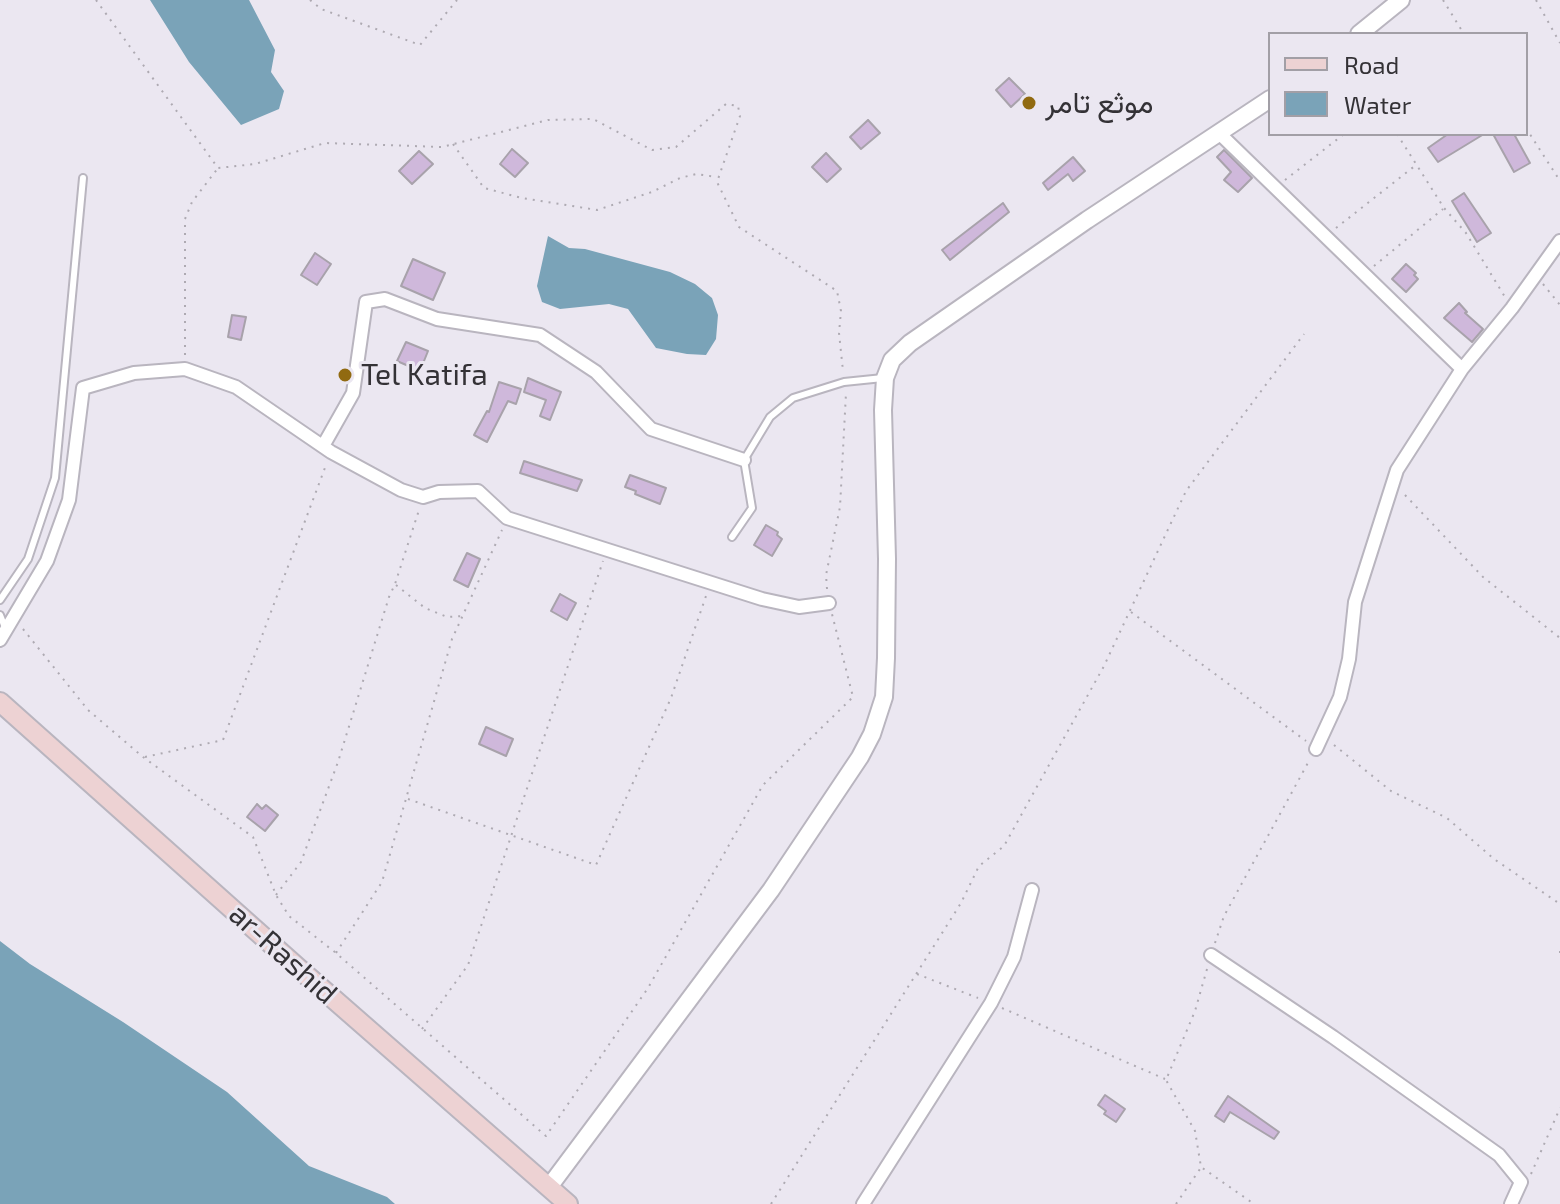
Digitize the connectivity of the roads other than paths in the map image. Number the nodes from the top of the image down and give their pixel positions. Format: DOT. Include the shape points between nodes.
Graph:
graph roads {
  1 [pos="1401,0"];
  2 [pos="1361,32"];
  3 [pos="1268,100"];
  4 [pos="1220,134"];
  5 [pos="83,178"];
  6 [pos="1560,241"];
  7 [pos="1462,369"];
  8 [pos="885,378"];
  9 [pos="327,449"];
  10 [pos="744,460"];
  11 [pos="732,537"];
  12 [pos="0,600"];
  13 [pos="829,603"];
  14 [pos="0,615"];
  15 [pos="3,635"];
  16 [pos="0,702"];
  17 [pos="1316,749"];
  18 [pos="1032,890"];
  19 [pos="1211,955"];
  20 [pos="549,1187"];
  21 [pos="568,1204"];
  22 [pos="863,1204"];
  23 [pos="1511,1204"];
  1 -- 2 [label="street"];
  3 -- 4 [label="street"];
  4 -- 7 [label="street"];
  4 -- 8 [label="street" via="910,343 892,360"];
  5 -- 12 [label="lane" via="55,478 28,559"];
  6 -- 7 [label="street"];
  7 -- 17 [label="street" via="1397,470 1361,578 1340,697"];
  8 -- 10 [label="lane" via="844,382 793,398 770,417"];
  8 -- 20 [label="street" via="886,658 884,697 872,734 773,886"];
  9 -- 10 [label="street" via="353,393 366,302 385,299 437,319 540,335 596,372 651,429"];
  9 -- 13 [label="street" via="423,497 478,491 507,518 762,599 799,607"];
  9 -- 15 [label="street" via="236,387 185,369 134,373 83,388 69,500 47,561"];
  10 -- 11 [label="lane" via="752,508"];
  14 -- 15 [label="lane"];
  16 -- 20 [label="main road, ar-Rashid"];
  18 -- 22 [label="street" via="1014,957 991,1003"];
  19 -- 23 [label="street" via="1499,1155 1521,1182"];
  20 -- 21 [label="main road, ar-Rashid"];
}
